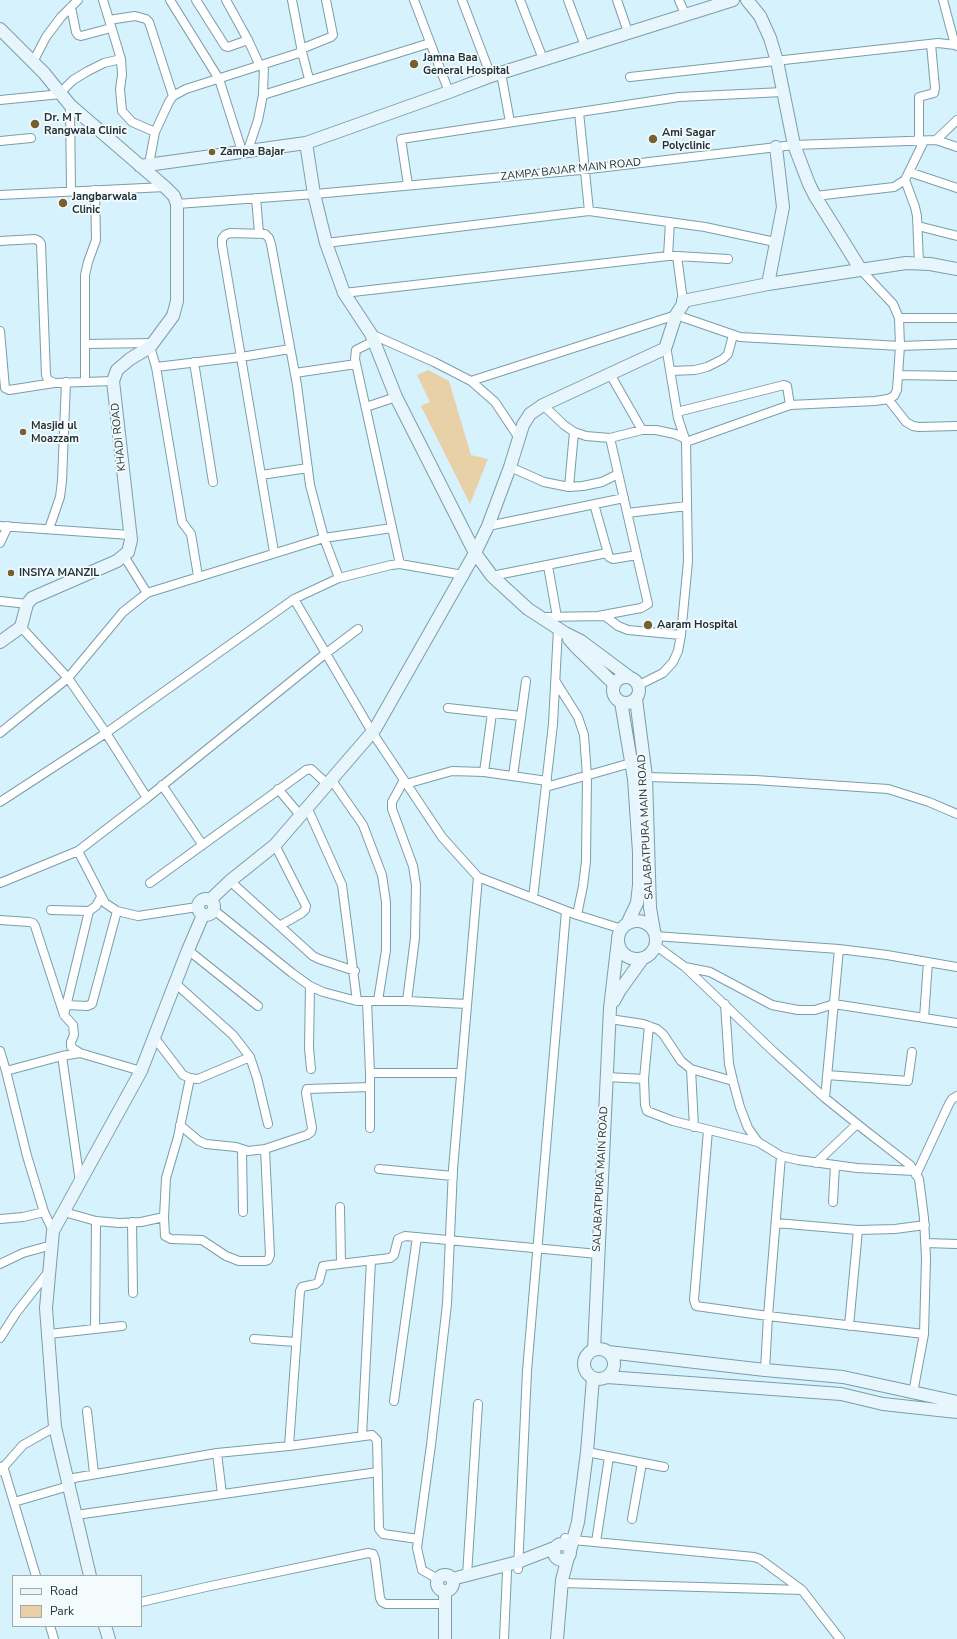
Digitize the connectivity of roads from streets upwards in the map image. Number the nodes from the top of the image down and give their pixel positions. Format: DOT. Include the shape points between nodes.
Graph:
graph roads {
  1 [pos="78,0"];
  2 [pos="103,0"];
  3 [pos="170,0"];
  4 [pos="196,0"];
  5 [pos="226,0"];
  6 [pos="292,0"];
  7 [pos="326,0"];
  8 [pos="414,0"];
  9 [pos="462,0"];
  10 [pos="520,0"];
  11 [pos="568,0"];
  12 [pos="617,0"];
  13 [pos="679,0"];
  14 [pos="732,0"];
  15 [pos="747,0"];
  16 [pos="943,0"];
  17 [pos="72,7"];
  18 [pos="685,14"];
  19 [pos="110,24"];
  20 [pos="0,29"];
  21 [pos="628,32"];
  22 [pos="248,40"];
  23 [pos="430,43"];
  24 [pos="931,44"];
  25 [pos="584,46"];
  26 [pos="956,46"];
  27 [pos="302,50"];
  28 [pos="121,59"];
  29 [pos="543,59"];
  30 [pos="777,60"];
  31 [pos="33,62"];
  32 [pos="262,66"];
  33 [pos="496,74"];
  34 [pos="630,76"];
  35 [pos="219,79"];
  36 [pos="309,79"];
  37 [pos="449,92"];
  38 [pos="783,92"];
  39 [pos="60,93"];
  40 [pos="263,95"];
  41 [pos="173,96"];
  42 [pos="0,100"];
  43 [pos="70,105"];
  44 [pos="579,112"];
  45 [pos="956,120"];
  46 [pos="510,122"];
  47 [pos="155,132"];
  48 [pos="31,138"];
  49 [pos="936,140"];
  50 [pos="0,141"];
  51 [pos="922,141"];
  52 [pos="306,143"];
  53 [pos="794,145"];
  54 [pos="776,147"];
  55 [pos="957,147"];
  56 [pos="245,151"];
  57 [pos="145,165"];
  58 [pos="586,169"];
  59 [pos="909,172"];
  60 [pos="905,180"];
  61 [pos="408,185"];
  62 [pos="165,187"];
  63 [pos="957,188"];
  64 [pos="95,190"];
  65 [pos="72,191"];
  66 [pos="314,194"];
  67 [pos="0,195"];
  68 [pos="815,196"];
  69 [pos="256,198"];
  70 [pos="177,204"];
  71 [pos="589,211"];
  72 [pos="670,222"];
  73 [pos="918,226"];
  74 [pos="259,233"];
  75 [pos="957,236"];
  76 [pos="0,241"];
  77 [pos="775,242"];
  78 [pos="326,243"];
  79 [pos="668,256"];
  80 [pos="677,256"];
  81 [pos="728,259"];
  82 [pos="919,263"];
  83 [pos="957,269"];
  84 [pos="861,270"];
  85 [pos="768,284"];
  86 [pos="344,293"];
  87 [pos="683,301"];
  88 [pos="676,315"];
  89 [pos="898,318"];
  90 [pos="957,318"];
  91 [pos="0,331"];
  92 [pos="733,335"];
  93 [pos="373,338"];
  94 [pos="85,344"];
  95 [pos="957,344"];
  96 [pos="152,345"];
  97 [pos="666,346"];
  98 [pos="900,346"];
  99 [pos="290,349"];
  100 [pos="241,357"];
  101 [pos="194,362"];
  102 [pos="356,364"];
  103 [pos="156,367"];
  104 [pos="671,371"];
  105 [pos="295,373"];
  106 [pos="610,374"];
  107 [pos="898,375"];
  108 [pos="957,376"];
  109 [pos="113,381"];
  110 [pos="471,381"];
  111 [pos="66,382"];
  112 [pos="85,382"];
  113 [pos="55,383"];
  114 [pos="396,397"];
  115 [pos="888,399"];
  116 [pos="543,405"];
  117 [pos="790,405"];
  118 [pos="366,406"];
  119 [pos="677,412"];
  120 [pos="957,426"];
  121 [pos="642,430"];
  122 [pos="574,432"];
  123 [pos="520,438"];
  124 [pos="610,438"];
  125 [pos="685,440"];
  126 [pos="510,467"];
  127 [pos="308,468"];
  128 [pos="618,474"];
  129 [pos="261,475"];
  130 [pos="213,482"];
  131 [pos="569,487"];
  132 [pos="624,498"];
  133 [pos="594,504"];
  134 [pos="687,506"];
  135 [pos="627,514"];
  136 [pos="4,526"];
  137 [pos="488,526"];
  138 [pos="392,528"];
  139 [pos="49,529"];
  140 [pos="130,535"];
  141 [pos="324,538"];
  142 [pos="0,543"];
  143 [pos="274,552"];
  144 [pos="475,553"];
  145 [pos="607,553"];
  146 [pos="637,555"];
  147 [pos="124,556"];
  148 [pos="400,564"];
  149 [pos="548,566"];
  150 [pos="463,575"];
  151 [pos="198,576"];
  152 [pos="492,576"];
  153 [pos="339,578"];
  154 [pos="147,593"];
  155 [pos="294,599"];
  156 [pos="0,601"];
  157 [pos="9,601"];
  158 [pos="27,604"];
  159 [pos="0,609"];
  160 [pos="598,616"];
  161 [pos="560,626"];
  162 [pos="21,627"];
  163 [pos="358,629"];
  164 [pos="681,635"];
  165 [pos="0,642"];
  166 [pos="325,654"];
  167 [pos="628,676"];
  168 [pos="68,678"];
  169 [pos="526,681"];
  170 [pos="556,682"];
  171 [pos="614,684"];
  172 [pos="639,685"];
  173 [pos="636,699"];
  174 [pos="620,702"];
  175 [pos="448,708"];
  176 [pos="492,713"];
  177 [pos="521,716"];
  178 [pos="372,732"];
  179 [pos="0,733"];
  180 [pos="106,733"];
  181 [pos="632,763"];
  182 [pos="484,772"];
  183 [pos="513,776"];
  184 [pos="587,776"];
  185 [pos="646,777"];
  186 [pos="329,782"];
  187 [pos="405,782"];
  188 [pos="546,784"];
  189 [pos="162,785"];
  190 [pos="278,789"];
  191 [pos="147,798"];
  192 [pos="0,802"];
  193 [pos="304,811"];
  194 [pos="957,814"];
  195 [pos="202,844"];
  196 [pos="275,845"];
  197 [pos="78,851"];
  198 [pos="478,877"];
  199 [pos="230,881"];
  200 [pos="0,883"];
  201 [pos="150,883"];
  202 [pos="102,897"];
  203 [pos="533,898"];
  204 [pos="212,905"];
  205 [pos="51,910"];
  206 [pos="89,911"];
  207 [pos="118,911"];
  208 [pos="200,911"];
  209 [pos="566,911"];
  210 [pos="577,915"];
  211 [pos="0,920"];
  212 [pos="281,925"];
  213 [pos="622,931"];
  214 [pos="655,938"];
  215 [pos="839,949"];
  216 [pos="188,950"];
  217 [pos="644,958"];
  218 [pos="928,962"];
  219 [pos="685,967"];
  220 [pos="957,967"];
  221 [pos="354,971"];
  222 [pos="175,983"];
  223 [pos="310,986"];
  224 [pos="357,1001"];
  225 [pos="367,1001"];
  226 [pos="378,1001"];
  227 [pos="407,1001"];
  228 [pos="467,1004"];
  229 [pos="725,1004"];
  230 [pos="834,1004"];
  231 [pos="67,1005"];
  232 [pos="258,1006"];
  233 [pos="610,1013"];
  234 [pos="64,1016"];
  235 [pos="924,1018"];
  236 [pos="957,1023"];
  237 [pos="649,1026"];
  238 [pos="154,1037"];
  239 [pos="0,1051"];
  240 [pos="912,1052"];
  241 [pos="80,1053"];
  242 [pos="62,1056"];
  243 [pos="250,1057"];
  244 [pos="1,1061"];
  245 [pos="691,1069"];
  246 [pos="311,1070"];
  247 [pos="6,1071"];
  248 [pos="141,1071"];
  249 [pos="461,1073"];
  250 [pos="370,1074"];
  251 [pos="827,1075"];
  252 [pos="607,1077"];
  253 [pos="190,1078"];
  254 [pos="644,1079"];
  255 [pos="732,1082"];
  256 [pos="370,1087"];
  257 [pos="957,1096"];
  258 [pos="825,1098"];
  259 [pos="268,1124"];
  260 [pos="857,1124"];
  261 [pos="180,1125"];
  262 [pos="694,1127"];
  263 [pos="370,1128"];
  264 [pos="708,1130"];
  265 [pos="758,1142"];
  266 [pos="242,1149"];
  267 [pos="265,1149"];
  268 [pos="781,1156"];
  269 [pos="816,1163"];
  270 [pos="835,1165"];
  271 [pos="379,1169"];
  272 [pos="915,1173"];
  273 [pos="453,1176"];
  274 [pos="80,1182"];
  275 [pos="833,1202"];
  276 [pos="340,1208"];
  277 [pos="44,1212"];
  278 [pos="64,1212"];
  279 [pos="242,1212"];
  280 [pos="164,1217"];
  281 [pos="0,1219"];
  282 [pos="96,1221"];
  283 [pos="132,1222"];
  284 [pos="776,1223"];
  285 [pos="925,1225"];
  286 [pos="858,1230"];
  287 [pos="53,1231"];
  288 [pos="417,1237"];
  289 [pos="450,1240"];
  290 [pos="925,1243"];
  291 [pos="957,1244"];
  292 [pos="52,1245"];
  293 [pos="537,1248"];
  294 [pos="598,1254"];
  295 [pos="371,1260"];
  296 [pos="341,1263"];
  297 [pos="0,1264"];
  298 [pos="49,1270"];
  299 [pos="133,1292"];
  300 [pos="768,1316"];
  301 [pos="122,1326"];
  302 [pos="850,1326"];
  303 [pos="95,1329"];
  304 [pos="49,1334"];
  305 [pos="924,1334"];
  306 [pos="0,1338"];
  307 [pos="254,1339"];
  308 [pos="296,1342"];
  309 [pos="594,1350"];
  310 [pos="608,1352"];
  311 [pos="765,1370"];
  312 [pos="608,1377"];
  313 [pos="593,1378"];
  314 [pos="913,1393"];
  315 [pos="394,1401"];
  316 [pos="957,1402"];
  317 [pos="478,1404"];
  318 [pos="87,1410"];
  319 [pos="957,1412"];
  320 [pos="55,1427"];
  321 [pos="362,1436"];
  322 [pos="289,1446"];
  323 [pos="587,1452"];
  324 [pos="217,1453"];
  325 [pos="609,1457"];
  326 [pos="642,1463"];
  327 [pos="664,1467"];
  328 [pos="2,1469"];
  329 [pos="378,1472"];
  330 [pos="94,1473"];
  331 [pos="69,1482"];
  332 [pos="222,1494"];
  333 [pos="14,1502"];
  334 [pos="76,1515"];
  335 [pos="632,1519"];
  336 [pos="418,1539"];
  337 [pos="596,1542"];
  338 [pos="563,1549"];
  339 [pos="514,1568"];
  340 [pos="36,1575"];
  341 [pos="90,1575"];
  342 [pos="467,1575"];
  343 [pos="438,1580"];
  344 [pos="562,1581"];
  345 [pos="450,1585"];
  346 [pos="802,1590"];
  347 [pos="142,1602"];
  348 [pos="445,1604"];
  349 [pos="50,1627"];
  350 [pos="105,1627"];
  351 [pos="54,1639"];
  352 [pos="109,1639"];
  353 [pos="445,1639"];
  354 [pos="504,1639"];
  355 [pos="557,1639"];
  356 [pos="840,1639"];
  1 -- 17 [label="street"];
  2 -- 19 [label="street"];
  3 -- 35 [label="street"];
  4 -- 22 [label="street" via="225,46"];
  5 -- 22 [label="street"];
  6 -- 27 [label="street"];
  7 -- 27 [label="street" via="333,35"];
  8 -- 23 [label="street"];
  9 -- 33 [label="street"];
  10 -- 29 [label="street"];
  11 -- 25 [label="street"];
  12 -- 21 [label="street"];
  13 -- 18 [label="street"];
  14 -- 18 [label="street"];
  15 -- 30 [label="street" via="760,16"];
  16 -- 26 [label="street"];
  17 -- 19 [label="street" via="78,35"];
  17 -- 31 [label="street" via="46,37"];
  18 -- 21 [label="street"];
  19 -- 28 [label="street"];
  19 -- 41 [label="street" via="135,16 149,22"];
  20 -- 31 [label="street"];
  21 -- 25 [label="street"];
  22 -- 32 [label="street"];
  23 -- 36 [label="street"];
  23 -- 37 [label="street"];
  24 -- 26 [label="street"];
  24 -- 30 [label="street"];
  24 -- 51 [label="street" via="935,88 934,93 919,97"];
  25 -- 29 [label="street"];
  27 -- 32 [label="street"];
  27 -- 36 [label="street"];
  28 -- 39 [label="street" via="104,63 88,71 73,80"];
  28 -- 47 [label="street" via="122,111 132,122"];
  29 -- 33 [label="street"];
  30 -- 34 [label="street"];
  30 -- 38 [label="street"];
  31 -- 39 [label="street"];
  32 -- 35 [label="street"];
  32 -- 40 [label="street"];
  33 -- 37 [label="street"];
  33 -- 46 [label="street"];
  35 -- 41 [label="street" via="186,89"];
  35 -- 56 [label="street"];
  36 -- 40 [label="street"];
  37 -- 52 [label="street"];
  38 -- 44 [label="street" via="679,97"];
  38 -- 53 [label="street"];
  39 -- 42 [label="street"];
  39 -- 43 [label="street"];
  40 -- 56 [label="street" via="258,120"];
  41 -- 47 [label="street"];
  43 -- 57 [label="street"];
  43 -- 65 [label="street"];
  44 -- 46 [label="street"];
  44 -- 58 [label="street"];
  45 -- 49 [label="street"];
  46 -- 61 [label="street" via="401,139"];
  47 -- 57 [label="street"];
  48 -- 50 [label="street"];
  49 -- 51 [label="street, ZAMPA BAJAR MAIN ROAD"];
  49 -- 55 [label="street"];
  51 -- 53 [label="street, ZAMPA BAJAR MAIN ROAD"];
  51 -- 59 [label="street"];
  52 -- 56 [label="street"];
  52 -- 66 [label="street"];
  53 -- 54 [label="street, ZAMPA BAJAR MAIN ROAD"];
  53 -- 68 [label="street"];
  54 -- 58 [label="street, ZAMPA BAJAR MAIN ROAD"];
  54 -- 77 [label="street" via="783,207"];
  56 -- 57 [label="street"];
  57 -- 62 [label="street"];
  58 -- 61 [label="street, ZAMPA BAJAR MAIN ROAD"];
  58 -- 71 [label="street"];
  59 -- 60 [label="street"];
  59 -- 63 [label="street"];
  60 -- 68 [label="street" via="894,187"];
  60 -- 73 [label="street" via="915,207"];
  61 -- 66 [label="street, ZAMPA BAJAR MAIN ROAD"];
  62 -- 64 [label="street"];
  62 -- 70 [label="street" via="174,196"];
  64 -- 65 [label="street"];
  64 -- 94 [label="street" via="96,240 85,275"];
  65 -- 67 [label="street"];
  66 -- 69 [label="street, ZAMPA BAJAR MAIN ROAD"];
  66 -- 78 [label="street"];
  68 -- 84 [label="street"];
  69 -- 70 [label="street, ZAMPA BAJAR MAIN ROAD"];
  69 -- 74 [label="street"];
  70 -- 96 [label="street" via="177,301 172,316"];
  71 -- 72 [label="street"];
  71 -- 78 [label="street"];
  72 -- 77 [label="street"];
  72 -- 79 [label="street"];
  73 -- 75 [label="street"];
  73 -- 82 [label="street"];
  74 -- 99 [label="street" via="265,234 271,244"];
  74 -- 100 [label="street" via="230,233 222,239"];
  76 -- 113 [label="street" via="35,239 42,244 46,375 48,380"];
  77 -- 85 [label="street"];
  78 -- 86 [label="street"];
  79 -- 80 [label="street"];
  79 -- 86 [label="street"];
  80 -- 81 [label="street"];
  80 -- 87 [label="street"];
  82 -- 83 [label="street"];
  82 -- 84 [label="street"];
  84 -- 85 [label="street"];
  84 -- 89 [label="street" via="893,304"];
  85 -- 87 [label="street"];
  86 -- 93 [label="street"];
  87 -- 88 [label="street"];
  88 -- 92 [label="street"];
  88 -- 97 [label="street"];
  88 -- 110 [label="street"];
  89 -- 90 [label="street"];
  89 -- 98 [label="street"];
  91 -- 113 [label="street" via="6,388 9,390"];
  92 -- 98 [label="street" via="763,339"];
  92 -- 104 [label="street" via="728,354 723,360 696,370"];
  93 -- 102 [label="street" via="356,350"];
  93 -- 110 [label="street" via="434,362"];
  93 -- 114 [label="street"];
  94 -- 96 [label="street"];
  94 -- 112 [label="street"];
  95 -- 98 [label="street"];
  96 -- 103 [label="street"];
  96 -- 109 [label="street" via="117,370"];
  97 -- 104 [label="street"];
  97 -- 106 [label="street"];
  98 -- 107 [label="street"];
  99 -- 100 [label="street"];
  99 -- 105 [label="street"];
  100 -- 101 [label="street"];
  100 -- 129 [label="street"];
  101 -- 103 [label="street"];
  101 -- 130 [label="street"];
  102 -- 105 [label="street"];
  102 -- 118 [label="street"];
  103 -- 151 [label="street" via="182,522 191,534"];
  104 -- 119 [label="street"];
  105 -- 127 [label="street"];
  106 -- 116 [label="street"];
  106 -- 121 [label="street"];
  107 -- 108 [label="street"];
  107 -- 115 [label="street" via="897,390 894,396"];
  109 -- 112 [label="street"];
  109 -- 140 [label="street, KHADI ROAD"];
  110 -- 123 [label="street" via="495,402"];
  111 -- 112 [label="street"];
  111 -- 113 [label="street"];
  111 -- 139 [label="street" via="62,481 60,497"];
  114 -- 118 [label="street"];
  114 -- 144 [label="street"];
  115 -- 117 [label="street"];
  115 -- 120 [label="street" via="906,422 913,426"];
  116 -- 122 [label="street"];
  116 -- 123 [label="street" via="530,414 523,425"];
  117 -- 119 [label="street" via="787,386 784,385"];
  117 -- 125 [label="street"];
  118 -- 138 [label="street"];
  119 -- 125 [label="street"];
  121 -- 124 [label="street"];
  121 -- 125 [label="street" via="675,434"];
  122 -- 124 [label="street"];
  122 -- 131 [label="street"];
  123 -- 126 [label="street"];
  124 -- 128 [label="street"];
  125 -- 134 [label="street"];
  126 -- 131 [label="street" via="544,482"];
  126 -- 137 [label="street"];
  127 -- 129 [label="street"];
  127 -- 141 [label="street"];
  128 -- 131 [label="street" via="602,482"];
  128 -- 132 [label="street"];
  129 -- 143 [label="street"];
  132 -- 133 [label="street"];
  132 -- 135 [label="street"];
  133 -- 137 [label="street"];
  133 -- 145 [label="street"];
  134 -- 135 [label="street"];
  134 -- 164 [label="street" via="688,561"];
  135 -- 146 [label="street"];
  136 -- 139 [label="street"];
  136 -- 142 [label="street"];
  137 -- 144 [label="street"];
  138 -- 141 [label="street"];
  138 -- 148 [label="street"];
  139 -- 140 [label="street"];
  140 -- 147 [label="street, KHADI ROAD" via="130,547"];
  141 -- 143 [label="street"];
  141 -- 153 [label="street"];
  143 -- 151 [label="street"];
  144 -- 150 [label="street"];
  144 -- 152 [label="street"];
  145 -- 146 [label="street" via="613,560"];
  145 -- 149 [label="street"];
  146 -- 160 [label="street" via="648,604 641,608"];
  147 -- 154 [label="street"];
  147 -- 158 [label="street" via="32,598"];
  148 -- 150 [label="street"];
  148 -- 153 [label="street"];
  149 -- 152 [label="street"];
  149 -- 161 [label="street"];
  150 -- 178 [label="street"];
  151 -- 154 [label="street"];
  152 -- 161 [label="street" via="539,617"];
  153 -- 155 [label="street"];
  154 -- 168 [label="street" via="124,612"];
  155 -- 166 [label="street"];
  155 -- 180 [label="street"];
  156 -- 157 [label="street"];
  157 -- 158 [label="street"];
  157 -- 159 [label="street"];
  158 -- 162 [label="street"];
  160 -- 161 [label="street"];
  160 -- 164 [label="street" via="605,616 628,630"];
  161 -- 167 [label="street"];
  161 -- 170 [label="street"];
  161 -- 171 [label="street" via="577,648"];
  162 -- 165 [label="street"];
  162 -- 168 [label="street"];
  163 -- 166 [label="street"];
  164 -- 172 [label="street" via="673,662 663,672"];
  166 -- 178 [label="street"];
  166 -- 189 [label="street"];
  167 -- 171 [label="street" via="620,678"];
  167 -- 172 [label="street"];
  168 -- 179 [label="street"];
  168 -- 180 [label="street"];
  169 -- 177 [label="street"];
  170 -- 184 [label="street" via="578,717 584,735"];
  170 -- 188 [label="street"];
  171 -- 174 [label="street" via="613,692"];
  172 -- 173 [label="street"];
  173 -- 174 [label="street" via="629,703"];
  173 -- 185 [label="street, SALABATPURA MAIN ROAD"];
  174 -- 181 [label="street, SALABATPURA MAIN ROAD"];
  175 -- 176 [label="street"];
  176 -- 177 [label="street"];
  176 -- 182 [label="street"];
  177 -- 183 [label="street"];
  178 -- 186 [label="street"];
  178 -- 187 [label="street"];
  180 -- 191 [label="street"];
  180 -- 192 [label="street"];
  181 -- 184 [label="street"];
  181 -- 213 [label="street, SALABATPURA MAIN ROAD" via="639,885 637,903"];
  182 -- 183 [label="street"];
  182 -- 187 [label="street" via="452,771"];
  183 -- 188 [label="street"];
  184 -- 188 [label="street"];
  184 -- 210 [label="street" via="586,861"];
  185 -- 194 [label="street" via="755,780 888,789"];
  185 -- 214 [label="street, SALABATPURA MAIN ROAD" via="650,908"];
  186 -- 190 [label="street" via="308,768"];
  186 -- 193 [label="street"];
  186 -- 226 [label="street" via="363,825 382,875 386,902 386,950"];
  187 -- 198 [label="street" via="442,837"];
  187 -- 227 [label="street" via="392,802 392,809 414,866 416,885 415,938"];
  188 -- 203 [label="street"];
  189 -- 191 [label="street"];
  189 -- 195 [label="street"];
  190 -- 193 [label="street"];
  190 -- 195 [label="street"];
  191 -- 197 [label="street"];
  193 -- 196 [label="street"];
  193 -- 221 [label="street" via="342,884"];
  195 -- 201 [label="street"];
  196 -- 199 [label="street"];
  196 -- 212 [label="street" via="306,906 302,913"];
  197 -- 200 [label="street"];
  197 -- 202 [label="street"];
  198 -- 203 [label="street"];
  198 -- 228 [label="street"];
  199 -- 204 [label="street"];
  199 -- 212 [label="street"];
  202 -- 206 [label="street"];
  202 -- 207 [label="street" via="105,903"];
  203 -- 209 [label="street"];
  204 -- 208 [label="street" via="202,900"];
  204 -- 223 [label="street"];
  205 -- 206 [label="street"];
  206 -- 231 [label="street"];
  207 -- 208 [label="street" via="138,916"];
  207 -- 231 [label="street" via="92,1004"];
  208 -- 216 [label="street"];
  209 -- 210 [label="street"];
  209 -- 293 [label="street"];
  210 -- 213 [label="street"];
  211 -- 234 [label="street" via="29,922 36,926"];
  212 -- 221 [label="street" via="313,956"];
  213 -- 214 [label="street" via="632,922 644,923"];
  213 -- 217 [label="street" via="622,951 637,959"];
  213 -- 233 [label="street, SALABATPURA MAIN ROAD"];
  214 -- 215 [label="street"];
  214 -- 217 [label="street" via="649,954"];
  214 -- 219 [label="street"];
  215 -- 218 [label="street"];
  215 -- 230 [label="street"];
  216 -- 222 [label="street"];
  216 -- 232 [label="street"];
  217 -- 233 [label="street" via="620,990"];
  218 -- 220 [label="street"];
  218 -- 235 [label="street"];
  219 -- 229 [label="street"];
  219 -- 230 [label="street" via="710,972 772,1005 815,1010"];
  221 -- 224 [label="street"];
  222 -- 238 [label="street"];
  222 -- 243 [label="street" via="233,1035"];
  223 -- 224 [label="street"];
  223 -- 246 [label="street"];
  224 -- 225 [label="street"];
  225 -- 226 [label="street"];
  225 -- 250 [label="street"];
  226 -- 227 [label="street"];
  227 -- 228 [label="street"];
  228 -- 249 [label="street"];
  229 -- 255 [label="street"];
  229 -- 258 [label="street"];
  230 -- 235 [label="street"];
  230 -- 251 [label="street"];
  231 -- 234 [label="street"];
  233 -- 237 [label="street"];
  233 -- 252 [label="street, SALABATPURA MAIN ROAD"];
  234 -- 241 [label="street" via="71,1021 74,1029 71,1047"];
  235 -- 236 [label="street"];
  237 -- 245 [label="street" via="663,1034 681,1061"];
  237 -- 254 [label="street"];
  238 -- 248 [label="street"];
  238 -- 253 [label="street" via="183,1075"];
  239 -- 244 [label="street"];
  240 -- 251 [label="street" via="908,1081"];
  241 -- 242 [label="street"];
  241 -- 248 [label="street"];
  242 -- 247 [label="street"];
  242 -- 274 [label="street"];
  243 -- 253 [label="street" via="198,1079"];
  243 -- 259 [label="street"];
  244 -- 247 [label="street"];
  245 -- 255 [label="street"];
  245 -- 262 [label="street"];
  247 -- 277 [label="street"];
  248 -- 274 [label="street"];
  249 -- 250 [label="street"];
  249 -- 273 [label="street"];
  250 -- 256 [label="street"];
  251 -- 258 [label="street"];
  252 -- 254 [label="street"];
  252 -- 294 [label="street, SALABATPURA MAIN ROAD"];
  253 -- 261 [label="street"];
  254 -- 262 [label="street" via="644,1105 647,1111"];
  255 -- 265 [label="street" via="748,1128"];
  256 -- 263 [label="street"];
  256 -- 267 [label="street" via="307,1089 311,1132"];
  257 -- 272 [label="street" via="949,1104"];
  258 -- 260 [label="street"];
  260 -- 269 [label="street"];
  260 -- 272 [label="street" via="910,1165"];
  261 -- 266 [label="street" via="206,1144"];
  261 -- 280 [label="street" via="166,1178"];
  262 -- 264 [label="street"];
  264 -- 265 [label="street"];
  264 -- 300 [label="street" via="694,1300 696,1306 702,1308"];
  265 -- 268 [label="street"];
  266 -- 267 [label="street"];
  266 -- 279 [label="street"];
  267 -- 280 [label="street" via="270,1255 268,1260 239,1261 226,1256 202,1240 168,1238 165,1236"];
  268 -- 269 [label="street"];
  268 -- 284 [label="street"];
  269 -- 270 [label="street"];
  270 -- 272 [label="street"];
  270 -- 275 [label="street"];
  271 -- 273 [label="street"];
  272 -- 285 [label="street" via="922,1194"];
  273 -- 289 [label="street"];
  274 -- 278 [label="street"];
  276 -- 296 [label="street"];
  277 -- 281 [label="street"];
  277 -- 287 [label="street"];
  278 -- 282 [label="street"];
  278 -- 287 [label="street"];
  280 -- 283 [label="street"];
  282 -- 283 [label="street"];
  282 -- 303 [label="street"];
  283 -- 299 [label="street"];
  284 -- 286 [label="street"];
  284 -- 300 [label="street"];
  285 -- 286 [label="street"];
  285 -- 290 [label="street"];
  286 -- 302 [label="street"];
  287 -- 292 [label="street"];
  288 -- 289 [label="street"];
  288 -- 295 [label="street" via="401,1237 398,1239 394,1255 390,1258"];
  288 -- 315 [label="street"];
  289 -- 293 [label="street"];
  289 -- 336 [label="street" via="446,1312 432,1445"];
  290 -- 291 [label="street"];
  290 -- 305 [label="street"];
  292 -- 297 [label="street" via="23,1253"];
  292 -- 298 [label="street"];
  293 -- 294 [label="street"];
  293 -- 339 [label="street"];
  294 -- 309 [label="street, SALABATPURA MAIN ROAD"];
  295 -- 296 [label="street"];
  295 -- 321 [label="street"];
  296 -- 308 [label="street" via="323,1266 316,1284 302,1287"];
  298 -- 304 [label="street" via="46,1296"];
  298 -- 306 [label="street"];
  300 -- 302 [label="street"];
  300 -- 311 [label="street"];
  301 -- 303 [label="street"];
  302 -- 305 [label="street"];
  303 -- 304 [label="street"];
  304 -- 320 [label="street"];
  305 -- 314 [label="street"];
  307 -- 308 [label="street"];
  308 -- 322 [label="street"];
  309 -- 310 [label="street"];
  309 -- 313 [label="street" via="584,1361 586,1371"];
  310 -- 311 [label="street"];
  310 -- 312 [label="street" via="614,1360 614,1369"];
  311 -- 314 [label="street" via="843,1377"];
  312 -- 313 [label="street"];
  312 -- 319 [label="street" via="841,1394 883,1404"];
  313 -- 323 [label="street"];
  314 -- 316 [label="street"];
  317 -- 342 [label="street"];
  318 -- 330 [label="street"];
  320 -- 328 [label="street" via="24,1445"];
  320 -- 331 [label="street"];
  321 -- 322 [label="street"];
  321 -- 329 [label="street" via="372,1435 377,1440"];
  322 -- 324 [label="street"];
  323 -- 325 [label="street"];
  323 -- 338 [label="street" via="578,1522"];
  324 -- 330 [label="street"];
  324 -- 332 [label="street"];
  325 -- 326 [label="street"];
  325 -- 337 [label="street"];
  326 -- 327 [label="street"];
  326 -- 335 [label="street"];
  328 -- 333 [label="street"];
  329 -- 332 [label="street"];
  329 -- 336 [label="street" via="379,1529 383,1534"];
  330 -- 331 [label="street"];
  331 -- 333 [label="street"];
  331 -- 334 [label="street"];
  332 -- 334 [label="street"];
  333 -- 340 [label="street"];
  334 -- 341 [label="street"];
  336 -- 343 [label="street" via="417,1548 422,1570"];
  337 -- 338 [label="street"];
  337 -- 346 [label="street" via="754,1557"];
  338 -- 339 [label="street"];
  338 -- 344 [label="street"];
  339 -- 342 [label="street"];
  339 -- 345 [label="street"];
  339 -- 354 [label="street"];
  342 -- 345 [label="street"];
  343 -- 345 [label="street" via="438,1588 441,1590"];
  344 -- 346 [label="street"];
  344 -- 355 [label="street"];
  345 -- 348 [label="street"];
  346 -- 356 [label="street"];
  347 -- 348 [label="street" via="368,1553 373,1554 375,1558 382,1602"];
  348 -- 353 [label="street"];
  349 -- 351 [label="street"];
  350 -- 352 [label="street"];
}
